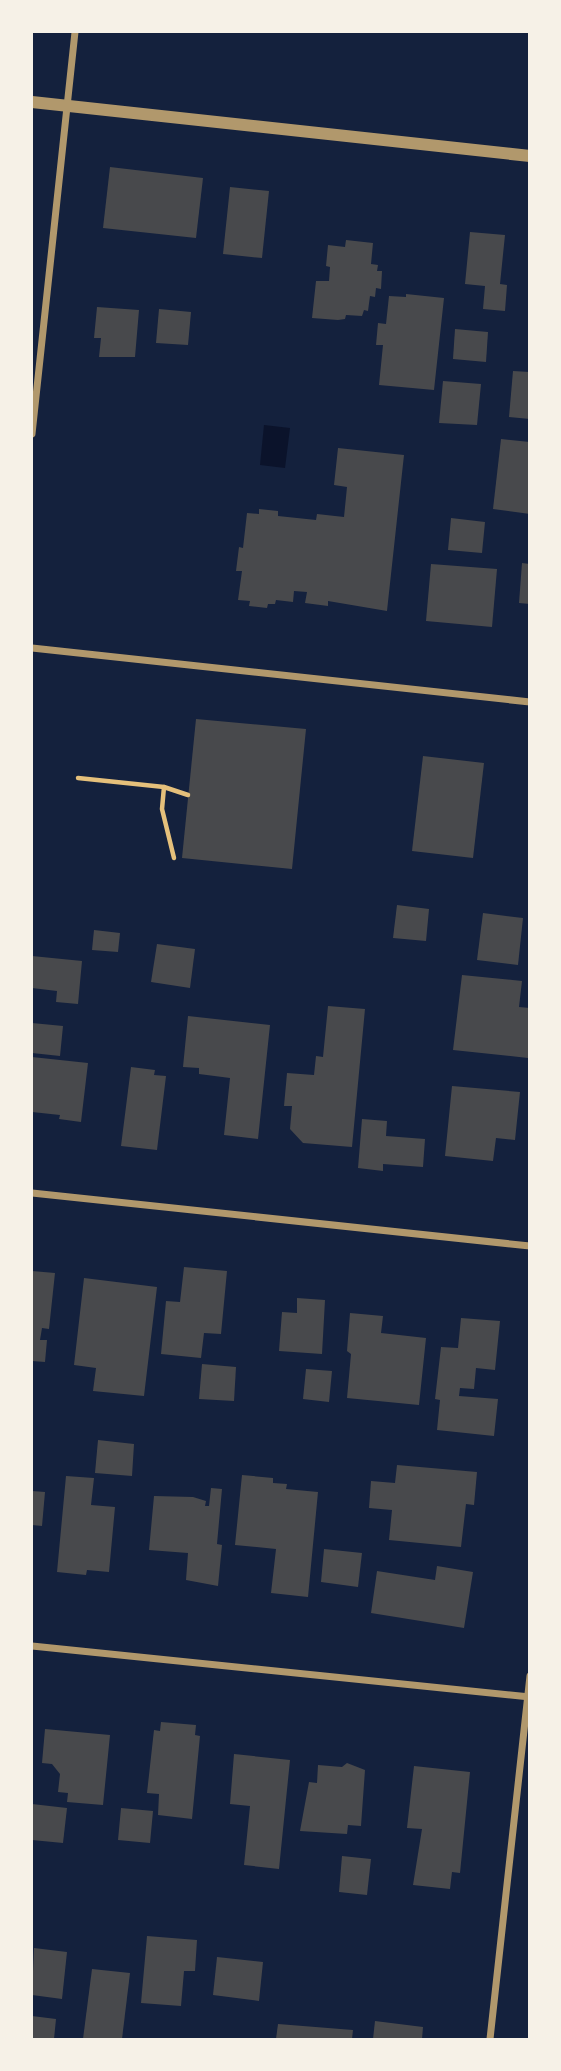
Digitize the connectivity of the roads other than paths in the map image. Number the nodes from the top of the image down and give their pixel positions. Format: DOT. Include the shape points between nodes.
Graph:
graph roads {
  1 [pos="75,32"];
  2 [pos="32,102"];
  3 [pos="67,107"];
  4 [pos="530,156"];
  5 [pos="32,434"];
  6 [pos="32,648"];
  7 [pos="530,702"];
  8 [pos="32,1193"];
  9 [pos="530,1246"];
  10 [pos="32,1646"];
  11 [pos="530,1676"];
  12 [pos="528,1697"];
  13 [pos="491,2039"];
  1 -- 3 [label="street"];
  2 -- 3 [label="street"];
  3 -- 4 [label="street"];
  3 -- 5 [label="street"];
  6 -- 7 [label="street"];
  8 -- 9 [label="street"];
  10 -- 12 [label="street"];
  11 -- 12 [label="street"];
  12 -- 13 [label="street"];
}
